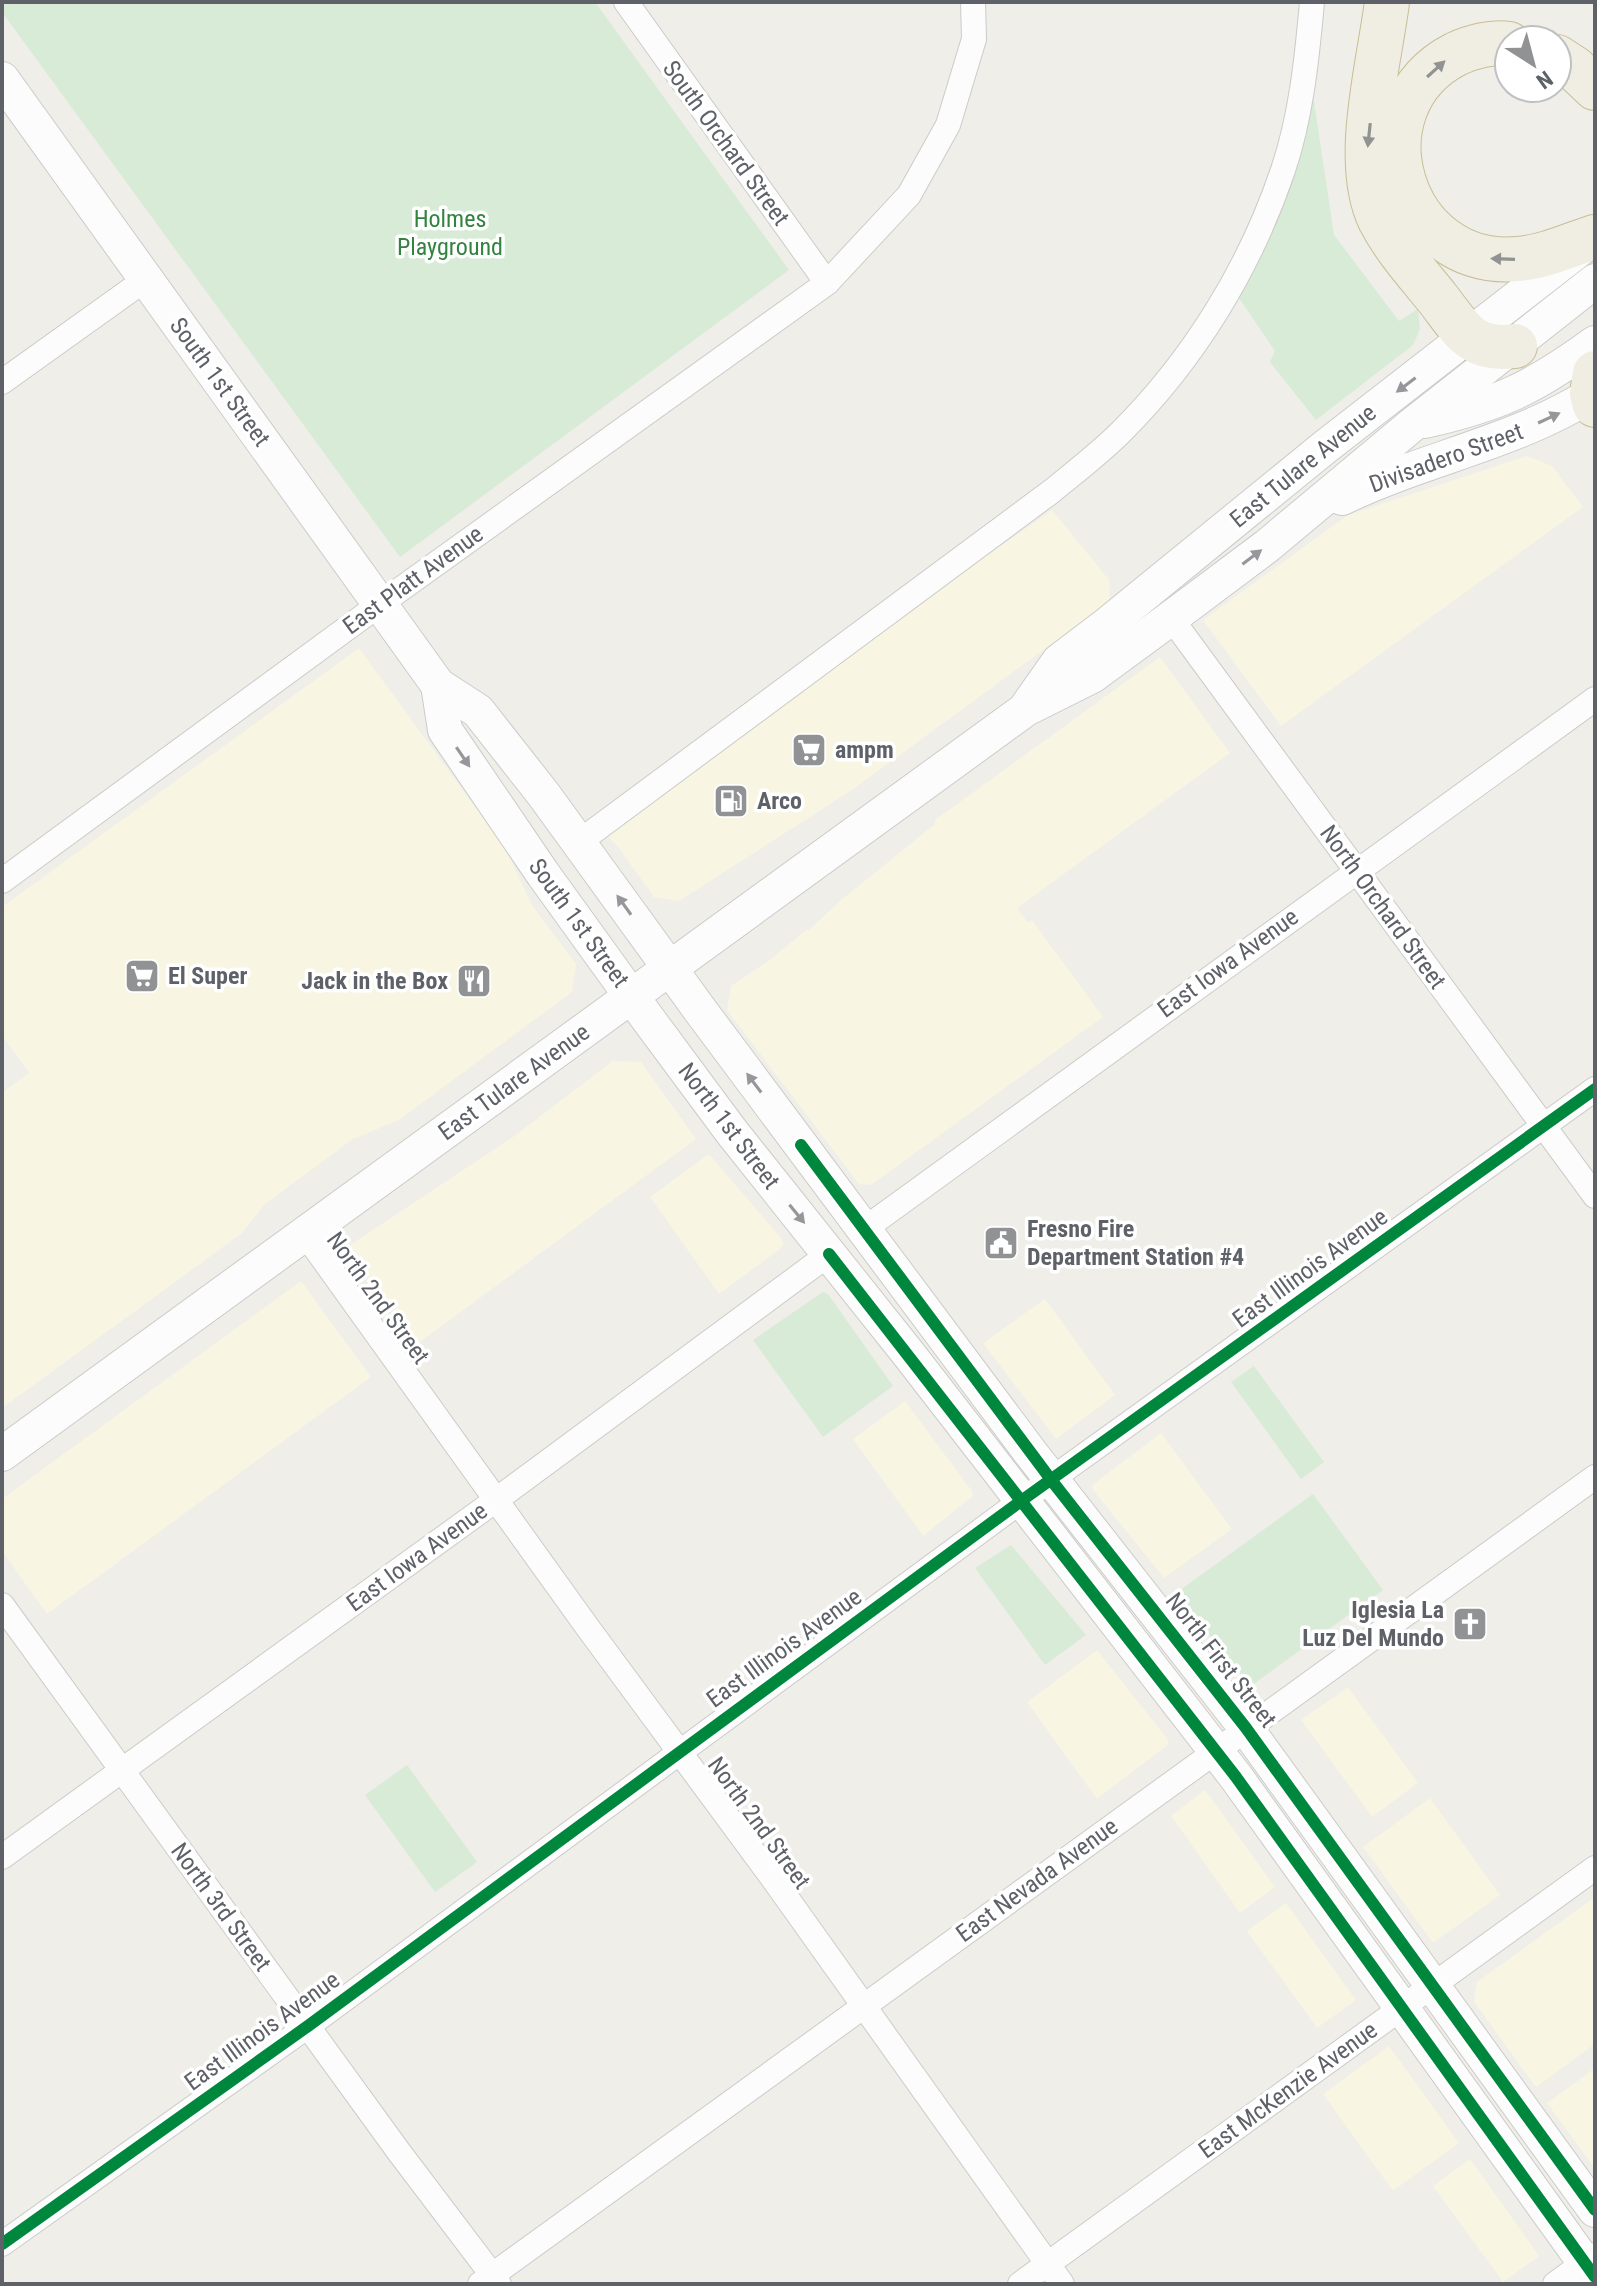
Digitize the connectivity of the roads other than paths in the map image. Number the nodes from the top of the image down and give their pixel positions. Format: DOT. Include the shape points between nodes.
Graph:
graph roads {
  1 [pos="626,2"];
  2 [pos="973,2"];
  3 [pos="1312,2"];
  4 [pos="1387,2"];
  5 [pos="1493,44"];
  6 [pos="1573,67"];
  7 [pos="2,79"];
  8 [pos="1595,88"];
  9 [pos="1591,249"];
  10 [pos="146,279"];
  11 [pos="827,283"];
  12 [pos="1467,337"];
  13 [pos="1595,343"];
  14 [pos="1515,346"];
  15 [pos="2,382"];
  16 [pos="1594,391"];
  17 [pos="1412,425"];
  18 [pos="1325,447"];
  19 [pos="1251,507"];
  20 [pos="1295,521"];
  21 [pos="1144,594"];
  22 [pos="380,604"];
  23 [pos="1171,618"];
  24 [pos="438,685"];
  25 [pos="1066,689"];
  26 [pos="1595,699"];
  27 [pos="1026,709"];
  28 [pos="579,842"];
  29 [pos="1356,871"];
  30 [pos="2,881"];
  31 [pos="670,968"];
  32 [pos="631,996"];
  33 [pos="1595,1089"];
  34 [pos="1543,1126"];
  35 [pos="801,1145"];
  36 [pos="1595,1196"];
  37 [pos="863,1230"];
  38 [pos="305,1234"];
  39 [pos="829,1254"];
  40 [pos="949,1343"];
  41 [pos="2,1454"];
  42 [pos="1595,1477"];
  43 [pos="1052,1481"];
  44 [pos="496,1500"];
  45 [pos="1021,1501"];
  46 [pos="2,1605"];
  47 [pos="1246,1728"];
  48 [pos="1216,1750"];
  49 [pos="680,1752"];
  50 [pos="123,1771"];
  51 [pos="2,1857"];
  52 [pos="1595,1868"];
  53 [pos="1434,1984"];
  54 [pos="863,2007"];
  55 [pos="1402,2007"];
  56 [pos="308,2026"];
  57 [pos="1595,2210"];
  58 [pos="2,2244"];
  59 [pos="1048,2264"];
  60 [pos="1591,2265"];
  61 [pos="490,2281"];
  62 [pos="1020,2284"];
  63 [pos="1062,2284"];
  64 [pos="1555,2284"];
  1 -- 11 [label="street, South Orchard Street"];
  2 -- 11 [label="street, East Platt Avenue" via="974,39 948,125 909,195"];
  3 -- 28 [label="street" via="1296,118 1284,168 1257,236 1235,282 1154,398 1052,491"];
  4 -- 12 [label="highway, one-way" via="1368,135 1371,191 1388,234"];
  9 -- 5 [label="highway, one-way" via="1501,260 1471,254 1431,231 1403,184 1400,126 1418,87 1447,59"];
  6 -- 8 [label="highway"];
  7 -- 10 [label="main road, South 1st Street"];
  9 -- 12 [label="main road, East Tulare Avenue"];
  9 -- 14 [label="main road, East Tulare Avenue"];
  10 -- 15 [label="street"];
  10 -- 22 [label="main road, South 1st Street"];
  11 -- 22 [label="street, East Platt Avenue"];
  12 -- 14 [label="highway" via="1490,346"];
  12 -- 18 [label="main road, East Tulare Avenue, one-way"];
  13 -- 17 [label="main road, Divisadero Street" via="1521,392"];
  14 -- 17 [label="main road, East Tulare Avenue"];
  20 -- 16 [label="main road, Divisadero Street, one-way" via="1398,473 1551,418"];
  17 -- 18 [label="main road, Divisadero Street" via="1351,435"];
  17 -- 20 [label="main road, East Tulare Avenue"];
  18 -- 19 [label="main road, East Tulare Avenue"];
  19 -- 21 [label="main road, East Tulare Avenue"];
  19 -- 23 [label="main road" via="1226,548 1185,581"];
  23 -- 20 [label="main road, East Tulare Avenue, one-way"];
  21 -- 25 [label="main road" via="1141,617 1089,658"];
  21 -- 27 [label="main road, East Tulare Avenue" via="1059,661"];
  22 -- 24 [label="main road, South 1st Street"];
  22 -- 30 [label="street, East Platt Avenue"];
  23 -- 25 [label="main road, East Tulare Avenue"];
  23 -- 29 [label="street, North Orchard Street"];
  24 -- 28 [label="main road, South 1st Street" via="478,711"];
  24 -- 32 [label="main road, South 1st Street, one-way" via="445,730"];
  25 -- 27 [label="main road, East Tulare Avenue"];
  26 -- 29 [label="street, East Iowa Avenue"];
  27 -- 31 [label="main road, East Tulare Avenue"];
  31 -- 28 [label="main road, South 1st Street, one-way"];
  29 -- 34 [label="street, North Orchard Street"];
  29 -- 37 [label="street, East Iowa Avenue"];
  31 -- 32 [label="main road, East Tulare Avenue"];
  35 -- 31 [label="main road, North 1st Street, one-way"];
  32 -- 38 [label="main road, East Tulare Avenue"];
  32 -- 39 [label="main road, North 1st Street, one-way"];
  33 -- 34 [label="street, East Illinois Avenue"];
  34 -- 36 [label="street, North Orchard Street"];
  34 -- 43 [label="street, East Illinois Avenue"];
  35 -- 37 [label="main road, North First Street"];
  37 -- 40 [label="main road, North First Street"];
  38 -- 41 [label="main road, East Tulare Avenue"];
  38 -- 44 [label="street, North 2nd Street"];
  39 -- 40 [label="main road" via="856,1259 917,1331"];
  39 -- 44 [label="street, East Iowa Avenue"];
  39 -- 45 [label="main road"];
  40 -- 43 [label="main road, North First Street"];
  42 -- 47 [label="street, East Nevada Avenue"];
  43 -- 45 [label="street, East Illinois Avenue"];
  43 -- 47 [label="main road, North First Street"];
  44 -- 49 [label="street, North 2nd Street"];
  44 -- 50 [label="street, East Iowa Avenue"];
  45 -- 48 [label="main road"];
  45 -- 49 [label="street, East Illinois Avenue"];
  46 -- 50 [label="street, North 3rd Street"];
  47 -- 48 [label="street, East Nevada Avenue"];
  47 -- 53 [label="main road, North First Street"];
  48 -- 54 [label="street, East Nevada Avenue"];
  48 -- 55 [label="main road"];
  49 -- 54 [label="street, North 2nd Street"];
  49 -- 56 [label="street, East Illinois Avenue"];
  50 -- 51 [label="street, East Iowa Avenue"];
  50 -- 56 [label="street, North 3rd Street"];
  52 -- 53 [label="street, East McKenzie Avenue"];
  53 -- 55 [label="street, East McKenzie Avenue"];
  53 -- 57 [label="main road, North First Street"];
  54 -- 59 [label="street, North 2nd Street"];
  54 -- 61 [label="street, East Nevada Avenue"];
  55 -- 59 [label="street, East McKenzie Avenue"];
  55 -- 60 [label="main road"];
  56 -- 58 [label="street, East Illinois Avenue"];
  56 -- 61 [label="street, North 3rd Street"];
  59 -- 62 [label="street, East McKenzie Avenue"];
  59 -- 63 [label="street, North 2nd Street"];
  60 -- 64 [label="street"];
}
